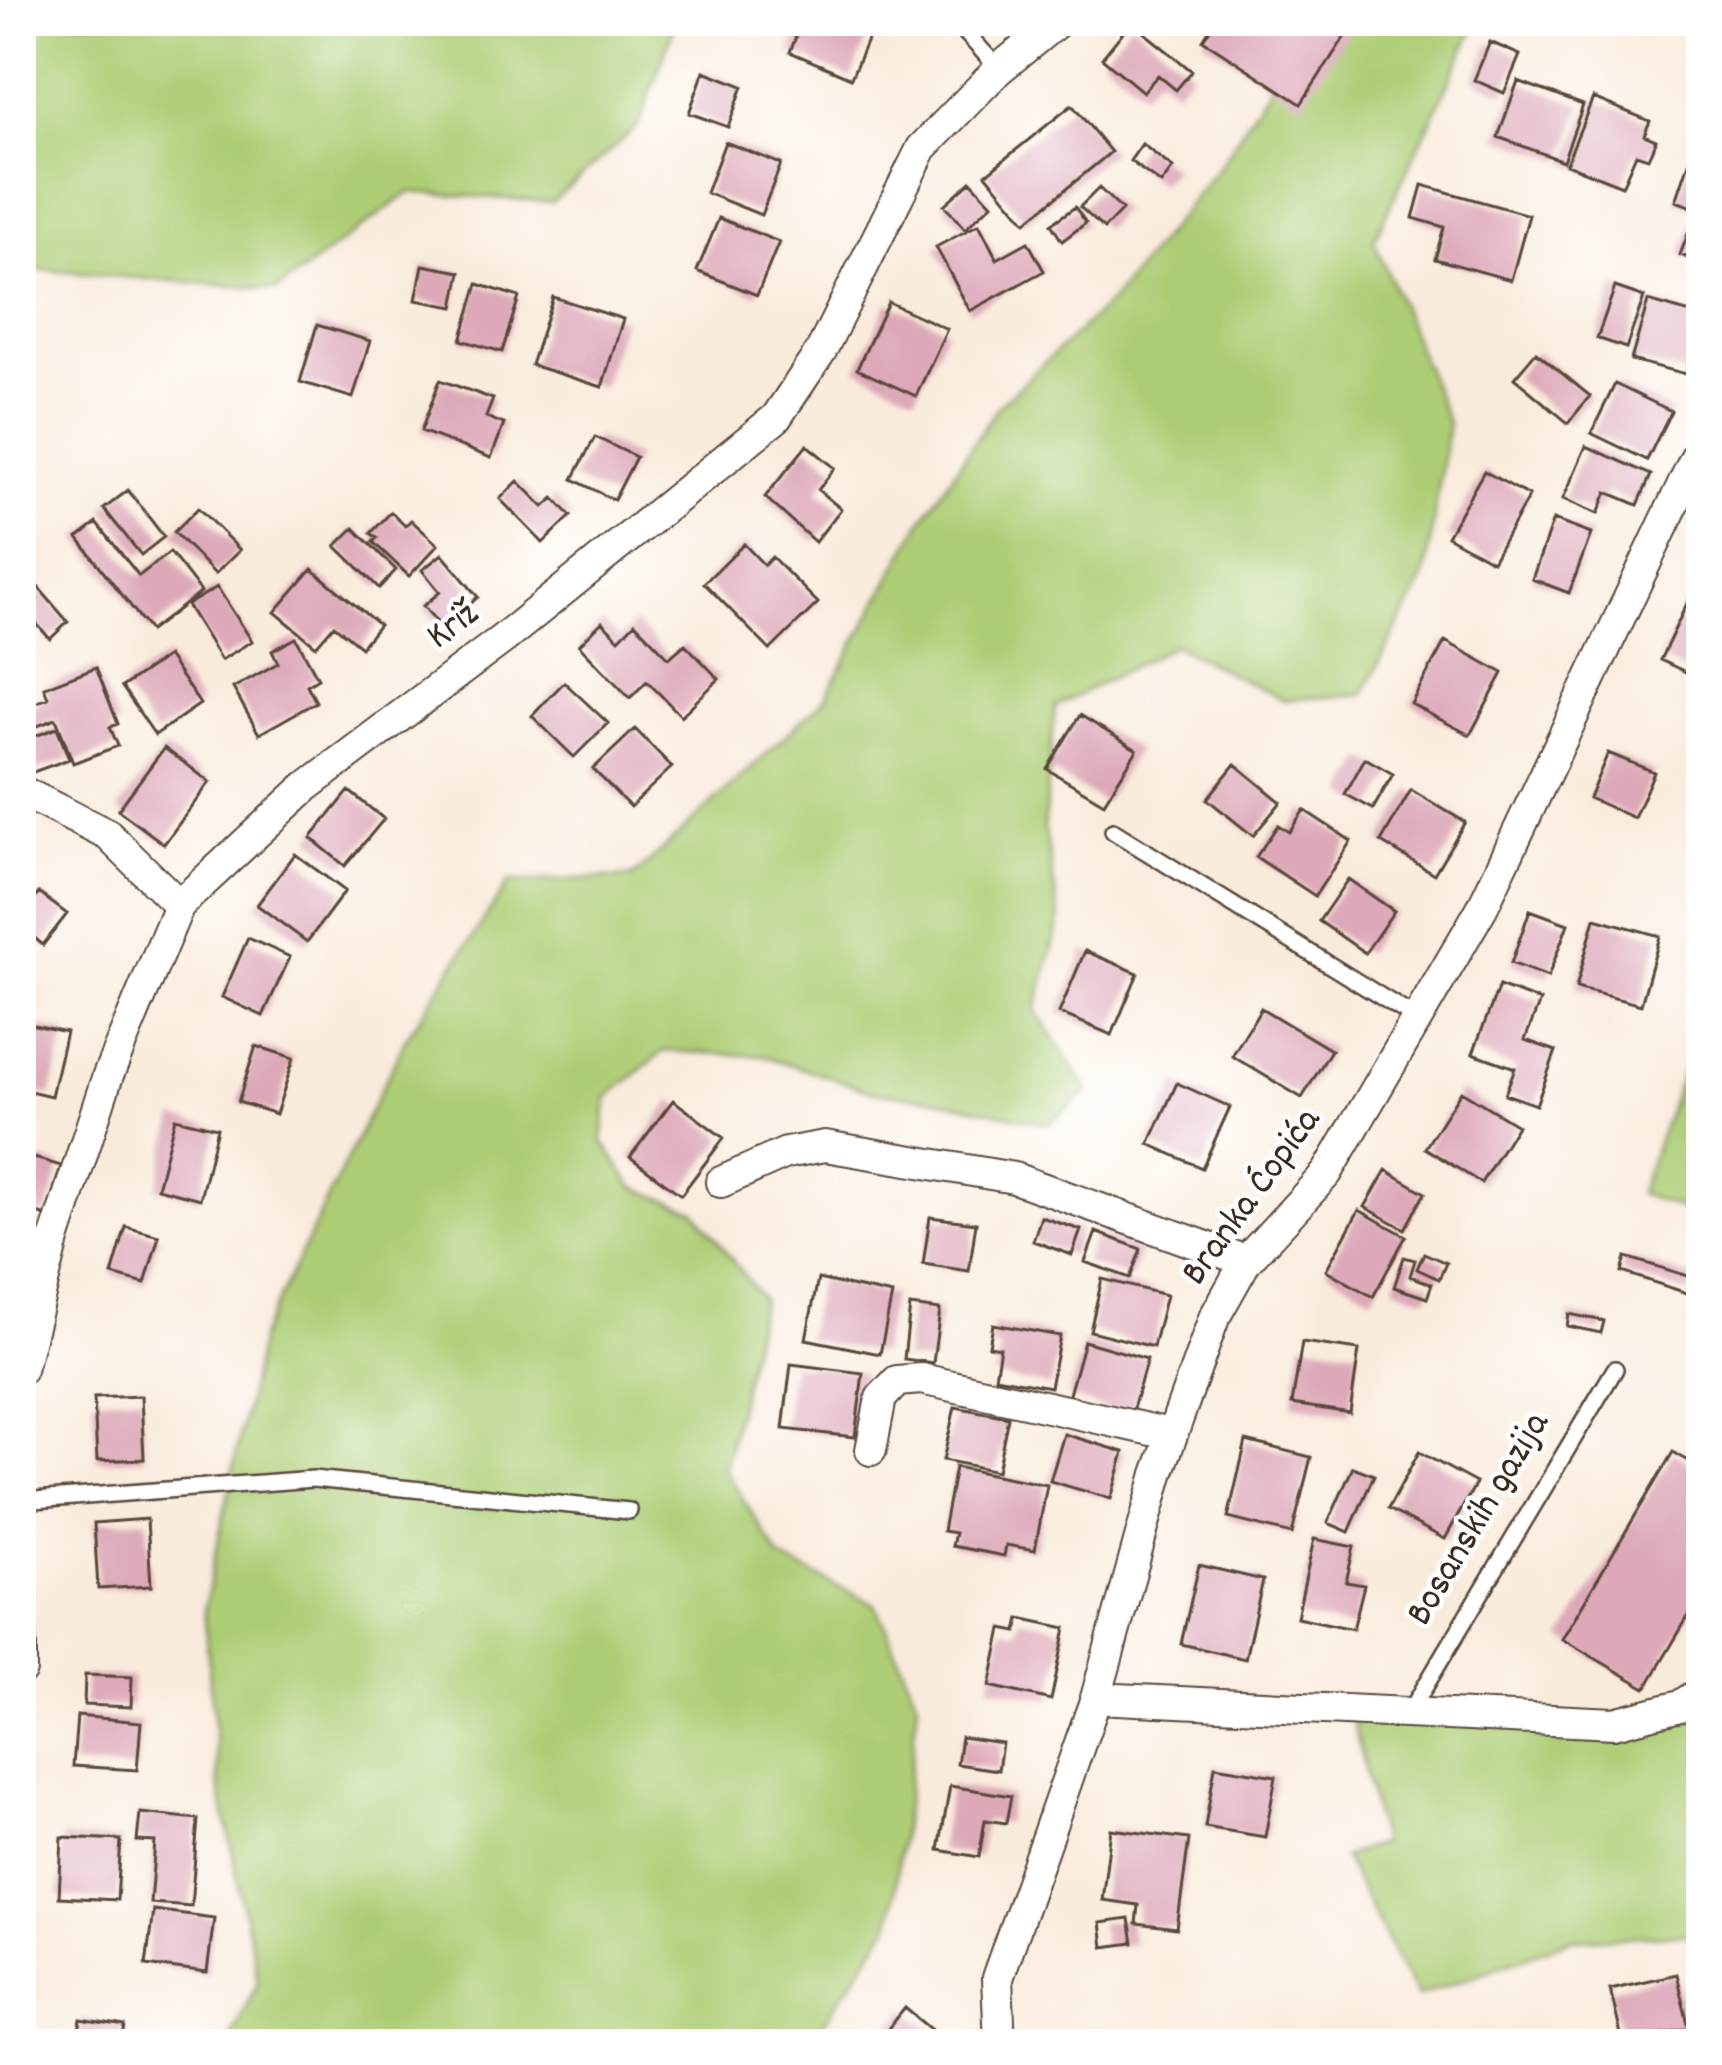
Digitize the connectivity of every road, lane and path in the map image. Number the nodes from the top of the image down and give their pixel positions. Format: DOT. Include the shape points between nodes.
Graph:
graph roads {
  1 [pos="955,21"];
  2 [pos="1058,21"];
  3 [pos="999,69"];
  4 [pos="1701,446"];
  5 [pos="21,791"];
  6 [pos="1113,831"];
  7 [pos="179,905"];
  8 [pos="1414,1017"];
  9 [pos="721,1182"];
  10 [pos="1246,1261"];
  11 [pos="21,1369"];
  12 [pos="1615,1369"];
  13 [pos="1170,1434"];
  14 [pos="871,1450"];
  15 [pos="21,1501"];
  16 [pos="629,1510"];
  17 [pos="21,1572"];
  18 [pos="21,1670"];
  19 [pos="1701,1692"];
  20 [pos="1096,1699"];
  21 [pos="1412,1711"];
  22 [pos="1000,2044"];
  1 -- 3 [label="lane"];
  2 -- 3 [label="street, Križ"];
  3 -- 7 [label="street, Križ" via="922,148 821,351 776,418 306,788"];
  4 -- 8 [label="street, Branka Ćopića" via="1482,908"];
  5 -- 7 [label="street" via="108,835"];
  6 -- 8 [label="lane"];
  7 -- 11 [label="street, Križ" via="108,1075"];
  8 -- 10 [label="street, Branka Ćopića" via="1327,1173"];
  9 -- 10 [label="street" via="786,1153 825,1146 1014,1178"];
  10 -- 13 [label="street, Branka Ćopića" via="1214,1318"];
  12 -- 21 [label="lane, Bosanskih gazija"];
  13 -- 14 [label="street" via="921,1379 898,1381 881,1398"];
  13 -- 20 [label="street, Branka Ćopića"];
  15 -- 16 [label="lane" via="314,1479"];
  17 -- 18 [label="street"];
  19 -- 21 [label="street" via="1680,1706 1614,1723"];
  20 -- 21 [label="street"];
  20 -- 22 [label="street, Branka Ćopića" via="997,1978"];
}
